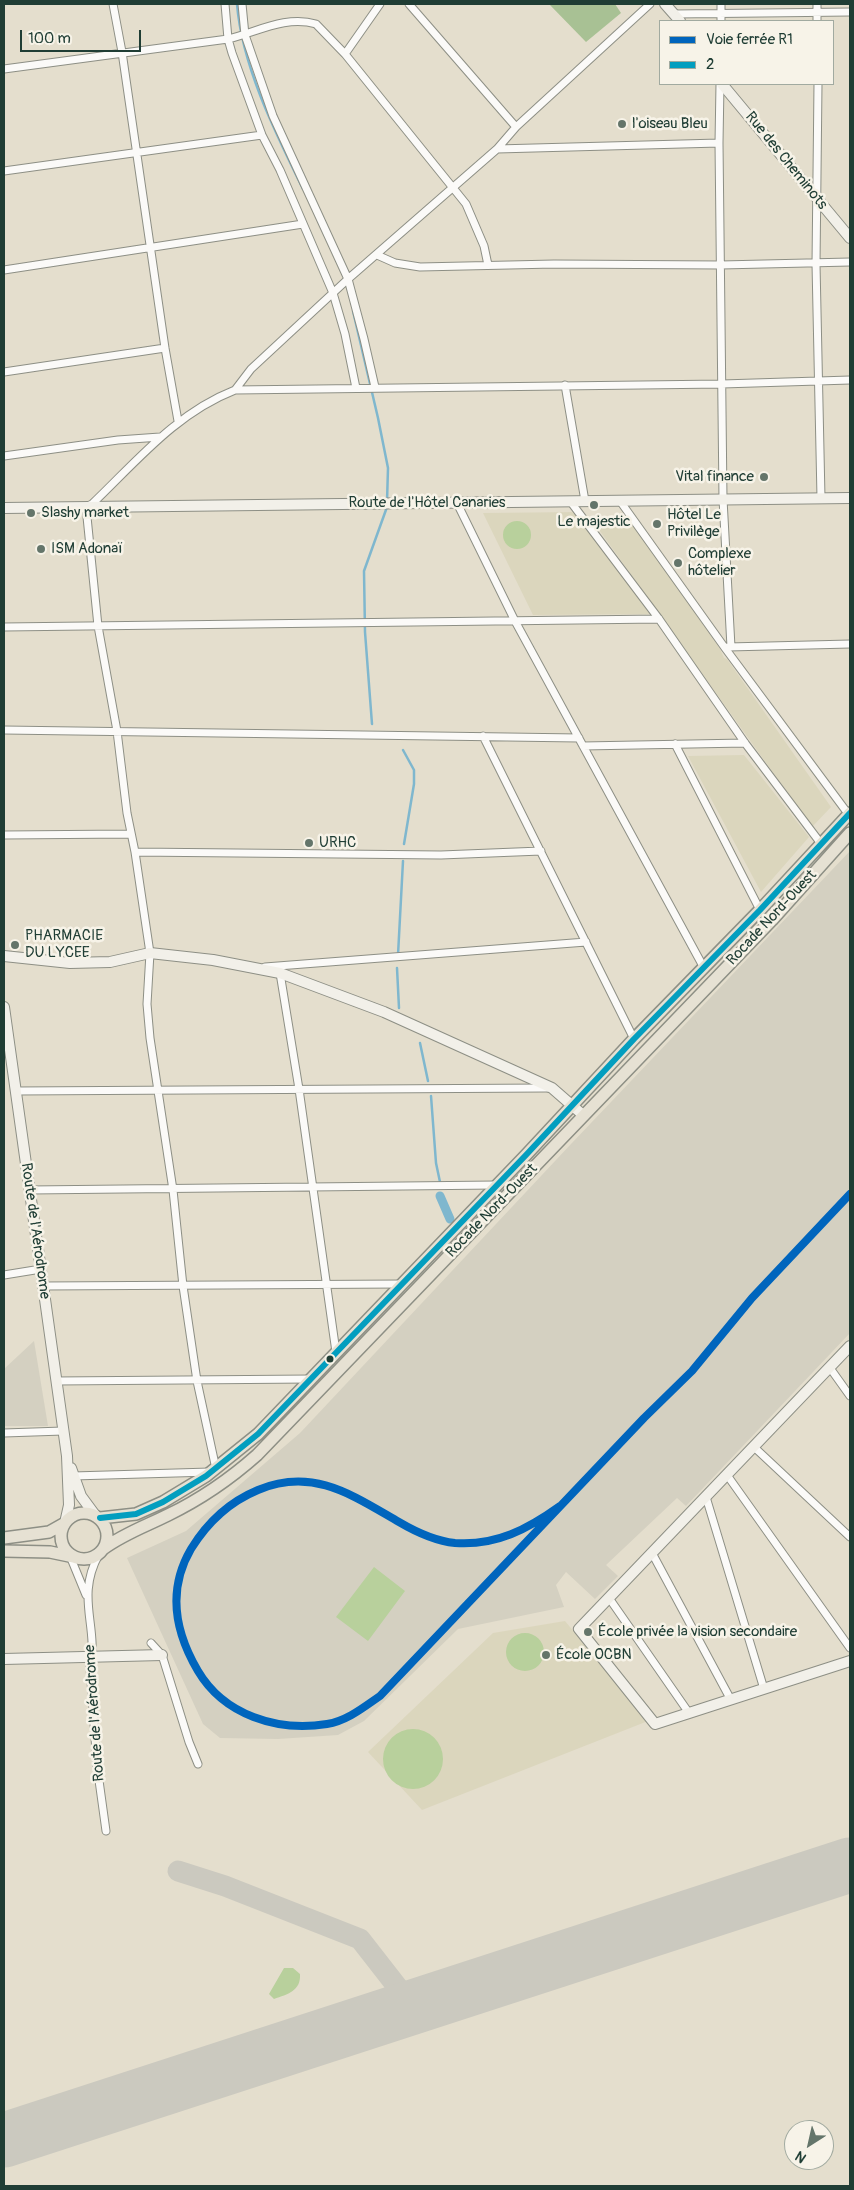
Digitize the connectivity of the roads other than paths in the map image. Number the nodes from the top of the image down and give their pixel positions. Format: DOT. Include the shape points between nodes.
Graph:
graph roads {
  1 [pos="113,4"];
  2 [pos="225,4"];
  3 [pos="242,4"];
  4 [pos="380,4"];
  5 [pos="409,4"];
  6 [pos="650,4"];
  7 [pos="666,4"];
  8 [pos="721,4"];
  9 [pos="817,4"];
  10 [pos="817,12"];
  11 [pos="850,12"];
  12 [pos="721,13"];
  13 [pos="677,17"];
  14 [pos="721,20"];
  15 [pos="817,20"];
  16 [pos="245,35"];
  17 [pos="228,38"];
  18 [pos="122,52"];
  19 [pos="345,54"];
  20 [pos="4,69"];
  21 [pos="721,85"];
  22 [pos="722,85"];
  23 [pos="818,85"];
  24 [pos="516,127"];
  25 [pos="262,135"];
  26 [pos="719,142"];
  27 [pos="497,150"];
  28 [pos="136,154"];
  29 [pos="4,172"];
  30 [pos="453,188"];
  31 [pos="817,199"];
  32 [pos="303,224"];
  33 [pos="850,238"];
  34 [pos="151,247"];
  35 [pos="377,255"];
  36 [pos="850,262"];
  37 [pos="816,264"];
  38 [pos="488,265"];
  39 [pos="721,265"];
  40 [pos="4,270"];
  41 [pos="348,279"];
  42 [pos="333,293"];
  43 [pos="165,348"];
  44 [pos="4,372"];
  45 [pos="850,380"];
  46 [pos="819,382"];
  47 [pos="722,384"];
  48 [pos="565,386"];
  49 [pos="375,387"];
  50 [pos="356,388"];
  51 [pos="235,390"];
  52 [pos="178,421"];
  53 [pos="160,437"];
  54 [pos="4,456"];
  55 [pos="821,498"];
  56 [pos="850,498"];
  57 [pos="723,500"];
  58 [pos="585,501"];
  59 [pos="620,501"];
  60 [pos="570,502"];
  61 [pos="457,503"];
  62 [pos="86,507"];
  63 [pos="4,508"];
  64 [pos="659,619"];
  65 [pos="515,621"];
  66 [pos="98,626"];
  67 [pos="4,627"];
  68 [pos="850,644"];
  69 [pos="728,647"];
  70 [pos="4,730"];
  71 [pos="117,731"];
  72 [pos="483,736"];
  73 [pos="580,738"];
  74 [pos="745,743"];
  75 [pos="675,744"];
  76 [pos="584,746"];
  77 [pos="850,814"];
  78 [pos="850,833"];
  79 [pos="130,834"];
  80 [pos="4,835"];
  81 [pos="822,845"];
  82 [pos="541,851"];
  83 [pos="135,852"];
  84 [pos="760,910"];
  85 [pos="586,942"];
  86 [pos="150,953"];
  87 [pos="4,956"];
  88 [pos="257,968"];
  89 [pos="704,968"];
  90 [pos="280,973"];
  91 [pos="4,1006"];
  92 [pos="634,1039"];
  93 [pos="552,1088"];
  94 [pos="299,1089"];
  95 [pos="16,1091"];
  96 [pos="157,1091"];
  97 [pos="573,1106"];
  98 [pos="583,1115"];
  99 [pos="496,1185"];
  100 [pos="313,1187"];
  101 [pos="30,1190"];
  102 [pos="172,1190"];
  103 [pos="41,1269"];
  104 [pos="4,1275"];
  105 [pos="327,1284"];
  106 [pos="402,1284"];
  107 [pos="43,1286"];
  108 [pos="183,1286"];
  109 [pos="850,1346"];
  110 [pos="336,1352"];
  111 [pos="830,1368"];
  112 [pos="311,1379"];
  113 [pos="56,1381"];
  114 [pos="197,1381"];
  115 [pos="850,1396"];
  116 [pos="64,1431"];
  117 [pos="4,1433"];
  118 [pos="754,1447"];
  119 [pos="67,1456"];
  120 [pos="214,1470"];
  121 [pos="727,1475"];
  122 [pos="73,1476"];
  123 [pos="706,1497"];
  124 [pos="97,1517"];
  125 [pos="65,1523"];
  126 [pos="850,1537"];
  127 [pos="4,1538"];
  128 [pos="4,1551"];
  129 [pos="101,1552"];
  130 [pos="652,1553"];
  131 [pos="71,1555"];
  132 [pos="86,1595"];
  133 [pos="609,1598"];
  134 [pos="151,1644"];
  135 [pos="850,1648"];
  136 [pos="162,1655"];
  137 [pos="92,1656"];
  138 [pos="4,1659"];
  139 [pos="850,1661"];
  140 [pos="764,1689"];
  141 [pos="731,1700"];
  142 [pos="689,1713"];
  143 [pos="198,1764"];
  144 [pos="106,1830"];
  1 -- 18 [label="street"];
  2 -- 17 [label="street"];
  3 -- 16 [label="street"];
  4 -- 19 [label="street"];
  5 -- 24 [label="street"];
  6 -- 24 [label="street"];
  7 -- 13 [label="street"];
  8 -- 12 [label="street"];
  9 -- 10 [label="street"];
  10 -- 11 [label="street"];
  10 -- 12 [label="street"];
  10 -- 15 [label="street"];
  12 -- 13 [label="street"];
  12 -- 14 [label="street"];
  16 -- 17 [label="street"];
  16 -- 19 [label="street" via="274,24 311,22 320,27"];
  16 -- 41 [label="street" via="273,116"];
  17 -- 18 [label="street"];
  17 -- 25 [label="street"];
  18 -- 20 [label="street"];
  18 -- 28 [label="street"];
  19 -- 30 [label="street"];
  21 -- 26 [label="street"];
  22 -- 31 [label="street, Rue des Cheminots"];
  23 -- 31 [label="street"];
  24 -- 27 [label="street"];
  25 -- 28 [label="street"];
  25 -- 32 [label="street"];
  26 -- 27 [label="street"];
  26 -- 39 [label="street"];
  27 -- 30 [label="street"];
  28 -- 29 [label="street"];
  28 -- 34 [label="street"];
  30 -- 35 [label="street"];
  30 -- 38 [label="street" via="466,204 476,225"];
  31 -- 33 [label="street, Rue des Cheminots"];
  31 -- 37 [label="street"];
  32 -- 34 [label="street"];
  32 -- 42 [label="street"];
  34 -- 40 [label="street"];
  34 -- 43 [label="street"];
  35 -- 38 [label="street" via="395,263 420,267"];
  35 -- 41 [label="street"];
  36 -- 37 [label="street"];
  37 -- 39 [label="street"];
  37 -- 46 [label="street"];
  38 -- 39 [label="street"];
  39 -- 47 [label="street"];
  41 -- 42 [label="street"];
  41 -- 49 [label="street"];
  42 -- 50 [label="street"];
  42 -- 51 [label="street" via="251,369"];
  43 -- 44 [label="street"];
  43 -- 52 [label="street"];
  45 -- 46 [label="street"];
  46 -- 47 [label="street"];
  46 -- 55 [label="street"];
  47 -- 48 [label="street"];
  47 -- 57 [label="street"];
  48 -- 49 [label="street"];
  48 -- 58 [label="street"];
  49 -- 50 [label="street"];
  50 -- 51 [label="street"];
  51 -- 52 [label="street" via="214,398"];
  52 -- 53 [label="street"];
  53 -- 54 [label="street"];
  53 -- 62 [label="street"];
  55 -- 56 [label="street, Route de l'Hôtel Canaries"];
  55 -- 57 [label="street, Route de l'Hôtel Canaries"];
  57 -- 59 [label="street, Route de l'Hôtel Canaries"];
  57 -- 69 [label="street"];
  58 -- 59 [label="street, Route de l'Hôtel Canaries"];
  58 -- 60 [label="street, Route de l'Hôtel Canaries"];
  59 -- 69 [label="street"];
  60 -- 61 [label="street, Route de l'Hôtel Canaries"];
  60 -- 64 [label="street"];
  61 -- 62 [label="street, Route de l'Hôtel Canaries"];
  61 -- 65 [label="street"];
  62 -- 63 [label="street, Route de l'Hôtel Canaries"];
  62 -- 66 [label="street"];
  64 -- 65 [label="street"];
  64 -- 74 [label="street"];
  65 -- 66 [label="street"];
  65 -- 73 [label="street"];
  66 -- 67 [label="street"];
  66 -- 71 [label="street"];
  68 -- 69 [label="street"];
  69 -- 77 [label="street"];
  70 -- 71 [label="street"];
  71 -- 72 [label="street"];
  71 -- 79 [label="street"];
  72 -- 73 [label="street"];
  72 -- 82 [label="street"];
  73 -- 76 [label="street"];
  74 -- 75 [label="street"];
  74 -- 81 [label="street"];
  75 -- 76 [label="street"];
  75 -- 84 [label="street"];
  76 -- 89 [label="street"];
  77 -- 81 [label="main road, Rocade Nord-Ouest"];
  78 -- 98 [label="main road, Rocade Nord-Ouest" via="772,920"];
  79 -- 80 [label="street"];
  79 -- 83 [label="street"];
  81 -- 84 [label="main road, Rocade Nord-Ouest"];
  82 -- 83 [label="street" via="441,854"];
  82 -- 85 [label="street"];
  83 -- 86 [label="street"];
  84 -- 89 [label="main road, Rocade Nord-Ouest"];
  85 -- 88 [label="street"];
  85 -- 92 [label="street"];
  86 -- 87 [label="street" via="110,962 70,963"];
  86 -- 88 [label="street"];
  86 -- 96 [label="street" via="147,1004"];
  88 -- 90 [label="street"];
  89 -- 92 [label="main road, Rocade Nord-Ouest"];
  90 -- 93 [label="street" via="402,1020"];
  90 -- 94 [label="street"];
  91 -- 95 [label="street, Route de l'Aérodrome"];
  92 -- 97 [label="main road, Rocade Nord-Ouest"];
  93 -- 94 [label="street"];
  93 -- 97 [label="street"];
  94 -- 96 [label="street"];
  94 -- 100 [label="street"];
  95 -- 96 [label="street"];
  95 -- 101 [label="street, Route de l'Aérodrome"];
  96 -- 102 [label="street"];
  97 -- 98 [label="street"];
  97 -- 99 [label="main road, Rocade Nord-Ouest"];
  98 -- 129 [label="main road, Rocade Nord-Ouest" via="257,1455 207,1494 118,1539"];
  99 -- 100 [label="street"];
  99 -- 106 [label="main road, Rocade Nord-Ouest"];
  100 -- 102 [label="street"];
  100 -- 105 [label="street"];
  101 -- 102 [label="street"];
  101 -- 103 [label="street, Route de l'Aérodrome"];
  102 -- 108 [label="street"];
  103 -- 104 [label="street"];
  103 -- 107 [label="street, Route de l'Aérodrome"];
  105 -- 106 [label="street"];
  105 -- 108 [label="street"];
  105 -- 110 [label="street"];
  106 -- 110 [label="main road, Rocade Nord-Ouest"];
  107 -- 108 [label="street"];
  107 -- 113 [label="street, Route de l'Aérodrome"];
  108 -- 114 [label="street"];
  109 -- 111 [label="street"];
  110 -- 112 [label="main road, Rocade Nord-Ouest"];
  111 -- 115 [label="street"];
  111 -- 118 [label="street"];
  112 -- 114 [label="street"];
  112 -- 120 [label="main road, Rocade Nord-Ouest" via="264,1429"];
  113 -- 114 [label="street"];
  113 -- 116 [label="street, Route de l'Aérodrome"];
  114 -- 120 [label="street"];
  116 -- 117 [label="street"];
  116 -- 119 [label="street, Route de l'Aérodrome"];
  118 -- 121 [label="street"];
  118 -- 126 [label="street"];
  119 -- 122 [label="street, Route de l'Aérodrome"];
  119 -- 125 [label="street, Route de l'Aérodrome" via="70,1505"];
  120 -- 122 [label="street"];
  120 -- 124 [label="main road, Rocade Nord-Ouest" via="146,1510 127,1516"];
  121 -- 123 [label="street"];
  121 -- 135 [label="street"];
  122 -- 124 [label="street, Route de l'Aérodrome" via="81,1496"];
  123 -- 130 [label="street"];
  123 -- 140 [label="street"];
  124 -- 125 [label="main road" via="86,1512 76,1514"];
  124 -- 129 [label="main road" via="108,1535"];
  125 -- 127 [label="main road" via="48,1532"];
  125 -- 131 [label="main road" via="61,1537"];
  128 -- 131 [label="main road"];
  129 -- 131 [label="main road" via="90,1558"];
  129 -- 132 [label="street, Route de l'Aérodrome" via="91,1570"];
  130 -- 133 [label="street"];
  130 -- 141 [label="street"];
  131 -- 132 [label="street, Route de l'Aérodrome"];
  132 -- 137 [label="street, Route de l'Aérodrome"];
  133 -- 142 [label="street"];
  133 -- 142 [label="street" via="579,1629 655,1724"];
  134 -- 136 [label="street"];
  136 -- 137 [label="street"];
  136 -- 143 [label="street"];
  137 -- 138 [label="street"];
  137 -- 144 [label="street, Route de l'Aérodrome" via="97,1766"];
  139 -- 140 [label="street"];
  140 -- 141 [label="street"];
  141 -- 142 [label="street"];
}
